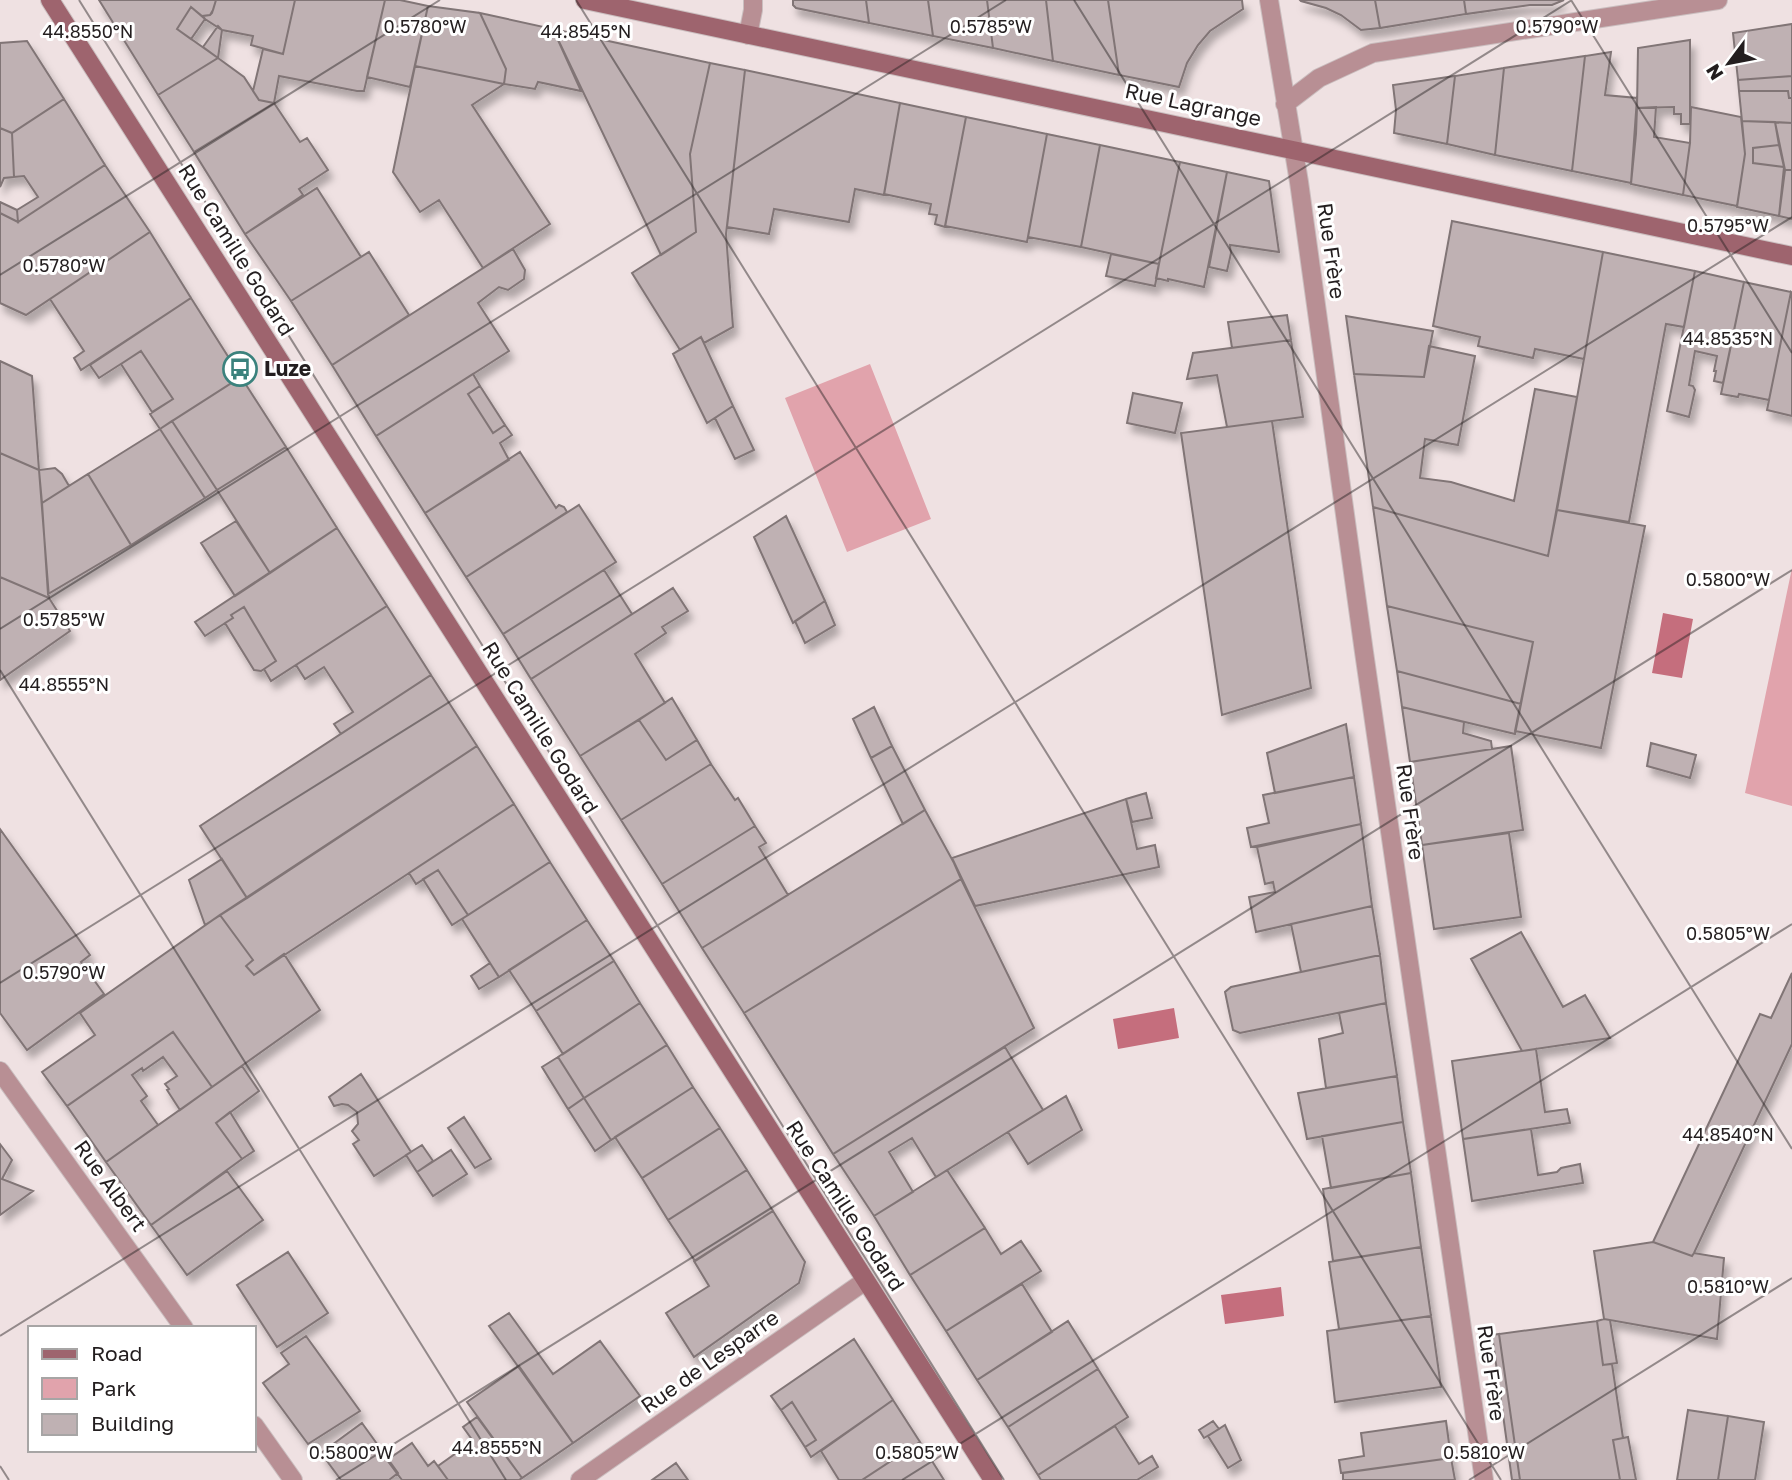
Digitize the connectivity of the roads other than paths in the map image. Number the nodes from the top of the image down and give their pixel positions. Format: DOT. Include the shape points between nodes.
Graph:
graph roads {
  1 [pos="50,0"];
  2 [pos="585,0"];
  3 [pos="752,0"];
  4 [pos="1718,0"];
  5 [pos="1269,3"];
  6 [pos="748,34"];
  7 [pos="1285,104"];
  8 [pos="1294,150"];
  9 [pos="1792,256"];
  10 [pos="0,1071"];
  11 [pos="865,1281"];
  12 [pos="183,1326"];
  13 [pos="256,1428"];
  14 [pos="293,1480"];
  15 [pos="580,1480"];
  16 [pos="993,1480"];
  17 [pos="1484,1480"];
  1 -- 11 [label="street, Rue Camille Godard"];
  2 -- 6 [label="street, Rue Lagrange"];
  3 -- 6 [label="street"];
  4 -- 7 [label="street" via="1373,53 1319,78"];
  5 -- 7 [label="street, Rue Frère"];
  6 -- 8 [label="street, Rue Lagrange"];
  7 -- 8 [label="street, Rue Frère"];
  8 -- 9 [label="street, Rue Lagrange"];
  8 -- 17 [label="street, Rue Frère"];
  10 -- 12 [label="street, Rue Albert"];
  11 -- 15 [label="street, Rue de Lesparre"];
  11 -- 16 [label="street, Rue Camille Godard"];
  13 -- 14 [label="street"];
}
